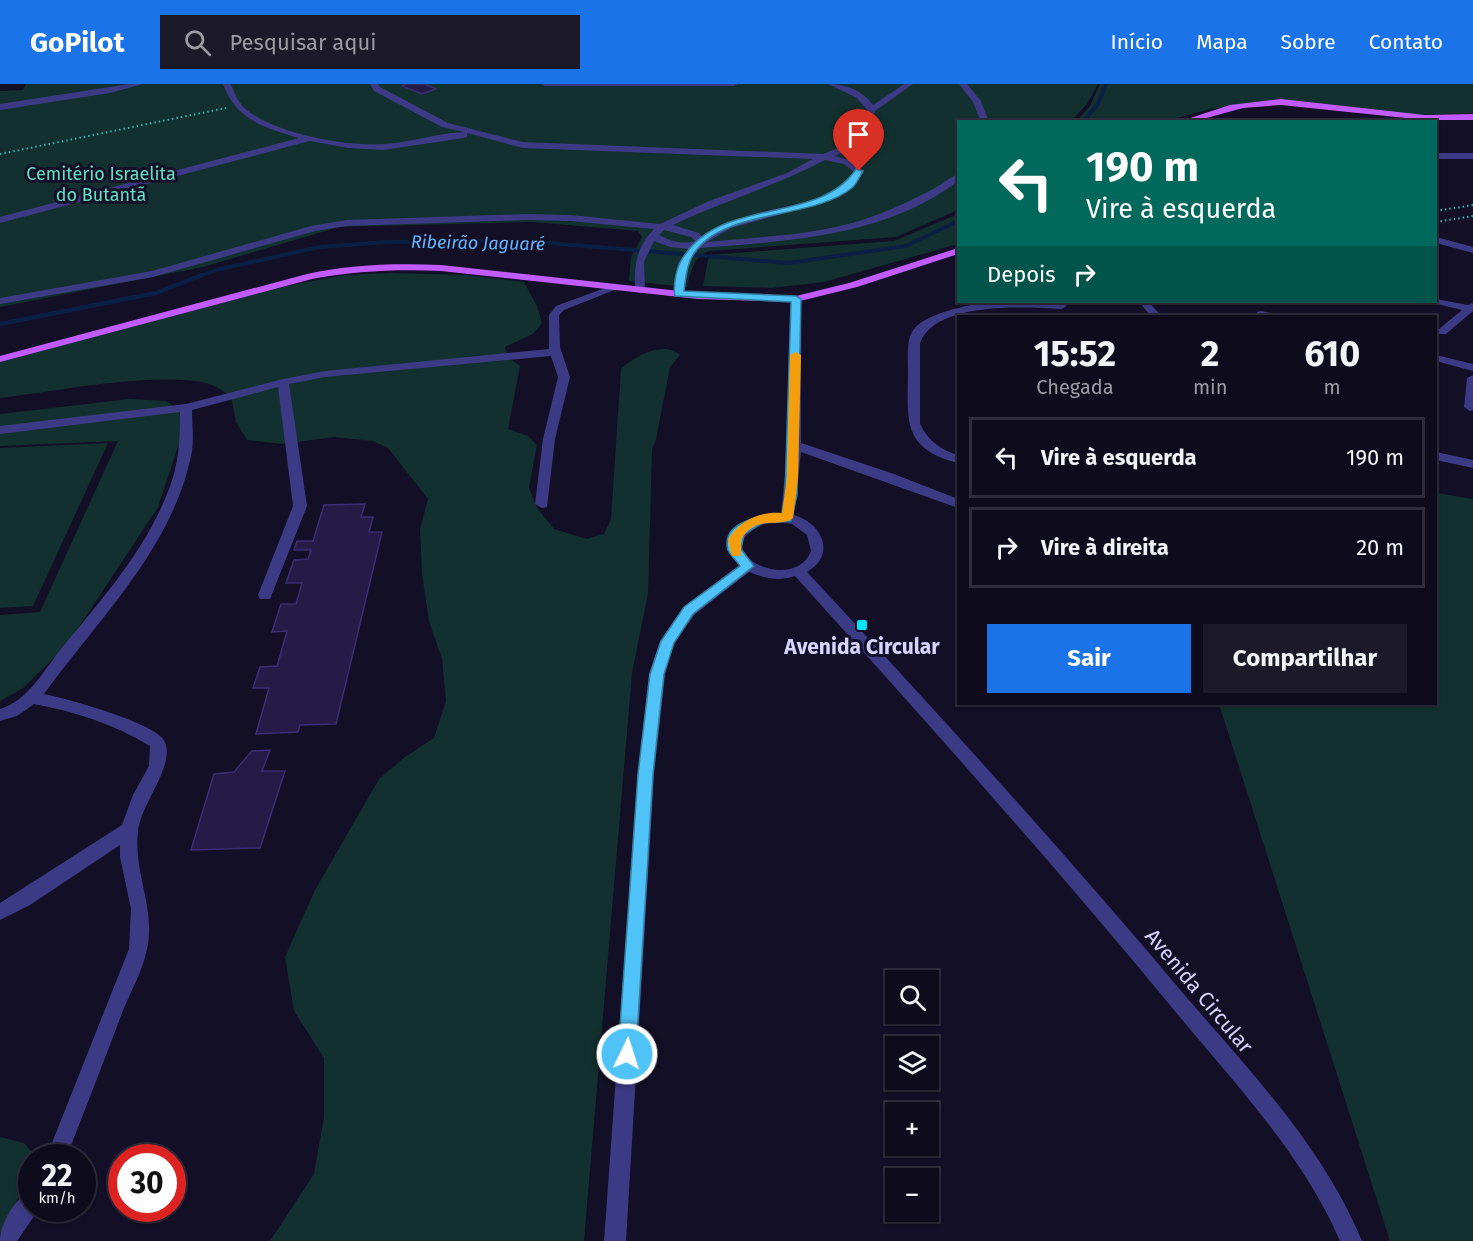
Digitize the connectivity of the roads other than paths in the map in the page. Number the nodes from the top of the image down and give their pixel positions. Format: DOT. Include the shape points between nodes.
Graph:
graph roads {
  1 [pos="139,84"];
  2 [pos="227,84"];
  3 [pos="374,84"];
  4 [pos="545,84"];
  5 [pos="734,84"];
  6 [pos="832,84"];
  7 [pos="909,84"];
  8 [pos="963,84"];
  9 [pos="0,107"];
  10 [pos="872,110"];
  11 [pos="1473,117"];
  12 [pos="984,120"];
  13 [pos="1189,120"];
  14 [pos="476,135"];
  15 [pos="307,139"];
  16 [pos="1437,156"];
  17 [pos="1473,156"];
  18 [pos="824,157"];
  19 [pos="957,178"];
  20 [pos="0,220"];
  21 [pos="661,227"];
  22 [pos="651,239"];
  23 [pos="1437,240"];
  24 [pos="695,246"];
  25 [pos="1473,250"];
  26 [pos="957,251"];
  27 [pos="617,287"];
  28 [pos="640,290"];
  29 [pos="679,294"];
  30 [pos="796,299"];
  31 [pos="0,301"];
  32 [pos="1437,302"];
  33 [pos="997,303"];
  34 [pos="1024,303"];
  35 [pos="1145,303"];
  36 [pos="1062,306"];
  37 [pos="1470,307"];
  38 [pos="1155,315"];
  39 [pos="1442,332"];
  40 [pos="556,352"];
  41 [pos="0,358"];
  42 [pos="1437,358"];
  43 [pos="1473,368"];
  44 [pos="1473,378"];
  45 [pos="283,381"];
  46 [pos="1470,407"];
  47 [pos="186,408"];
  48 [pos="0,430"];
  49 [pos="794,445"];
  50 [pos="1437,456"];
  51 [pos="957,459"];
  52 [pos="1473,464"];
  53 [pos="542,504"];
  54 [pos="957,504"];
  55 [pos="787,518"];
  56 [pos="747,566"];
  57 [pos="798,571"];
  58 [pos="265,596"];
  59 [pos="32,698"];
  60 [pos="0,715"];
  61 [pos="129,830"];
  62 [pos="0,912"];
  63 [pos="61,1144"];
  64 [pos="18,1221"];
  65 [pos="4,1241"];
  66 [pos="615,1241"];
  67 [pos="1351,1241"];
  1 -- 9 [label="street"];
  2 -- 15 [label="street" via="238,106 264,122"];
  3 -- 14 [label="street" via="445,125"];
  4 -- 5 [label="street"];
  6 -- 10 [label="street" via="858,94"];
  7 -- 10 [label="street"];
  8 -- 12 [label="street" via="977,101"];
  10 -- 18 [label="street" via="867,131 856,145"];
  11 -- 13 [label="main road" via="1403,116 1281,102 1228,108"];
  14 -- 15 [label="street" via="382,147"];
  14 -- 18 [label="street" via="548,148"];
  15 -- 20 [label="street"];
  16 -- 17 [label="street"];
  18 -- 21 [label="street" via="790,175 712,203"];
  18 -- 24 [label="street" via="855,166 859,171 856,179 825,198 740,221"];
  19 -- 24 [label="street" via="903,208 839,231 784,240"];
  21 -- 22 [label="street"];
  21 -- 24 [label="street" via="686,230"];
  21 -- 31 [label="street" via="526,217 336,224 153,274"];
  22 -- 24 [label="street"];
  22 -- 28 [label="street" via="639,262"];
  23 -- 25 [label="street"];
  24 -- 29 [label="street" via="682,268"];
  26 -- 30 [label="main road"];
  27 -- 28 [label="main road"];
  27 -- 40 [label="street" via="557,310"];
  27 -- 41 [label="main road" via="441,268 345,270"];
  28 -- 29 [label="main road"];
  29 -- 30 [label="main road"];
  30 -- 49 [label="street"];
  32 -- 37 [label="street"];
  33 -- 51 [label="street" via="956,310 919,330 914,343 914,424 929,446"];
  34 -- 36 [label="street"];
  35 -- 38 [label="street"];
  37 -- 39 [label="street"];
  40 -- 45 [label="street"];
  40 -- 53 [label="street" via="564,377 549,439"];
  42 -- 43 [label="street"];
  44 -- 46 [label="street"];
  45 -- 47 [label="street"];
  45 -- 58 [label="street" via="300,506"];
  47 -- 48 [label="street"];
  47 -- 59 [label="street" via="188,428 175,497 152,542"];
  49 -- 54 [label="street"];
  49 -- 55 [label="street"];
  50 -- 52 [label="street"];
  55 -- 56 [label="street" via="760,519 739,531 734,550"];
  55 -- 57 [label="street" via="810,529 817,537 816,556"];
  56 -- 57 [label="street" via="772,574"];
  56 -- 66 [label="street" via="689,610 667,641 657,674 646,774"];
  57 -- 67 [label="street, Avenida Circular" via="1086,890 1201,1028 1314,1169"];
  59 -- 60 [label="street"];
  59 -- 61 [label="street" via="75,705 135,728 158,743 157,766 141,795"];
  61 -- 62 [label="street"];
  61 -- 63 [label="street" via="129,857 140,909 138,949"];
  64 -- 65 [label="street"];
}
